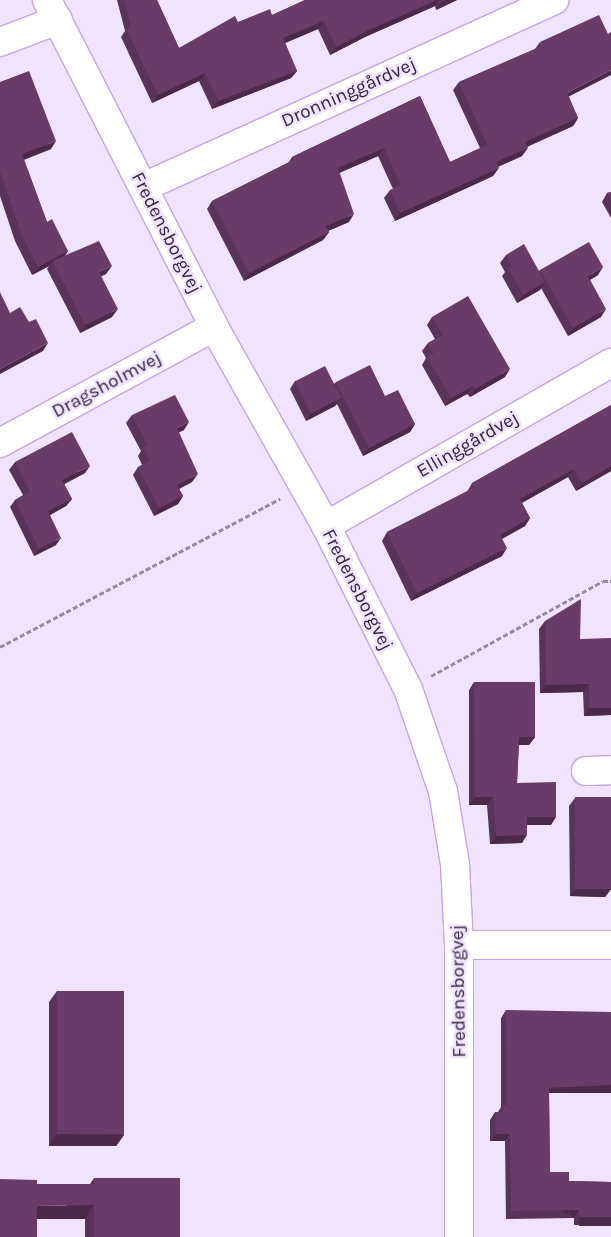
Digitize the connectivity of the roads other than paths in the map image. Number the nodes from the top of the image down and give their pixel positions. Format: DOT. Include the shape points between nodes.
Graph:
graph roads {
  1 [pos="554,0"];
  2 [pos="52,10"];
  3 [pos="0,42"];
  4 [pos="144,187"];
  5 [pos="214,327"];
  6 [pos="611,363"];
  7 [pos="0,443"];
  8 [pos="326,526"];
  9 [pos="459,945"];
  10 [pos="611,945"];
  11 [pos="459,1237"];
  1 -- 4 [label="street, Dronninggårdvej"];
  2 -- 3 [label="street"];
  2 -- 4 [label="street, Fredensborgvej"];
  4 -- 5 [label="street, Fredensborgvej"];
  5 -- 7 [label="street, Dragsholmvej"];
  5 -- 8 [label="street, Fredensborgvej"];
  6 -- 8 [label="street, Ellinggårdvej"];
  8 -- 9 [label="street, Fredensborgvej" via="408,689 443,790 455,864"];
  9 -- 10 [label="street"];
  9 -- 11 [label="street, Fredensborgvej"];
}
